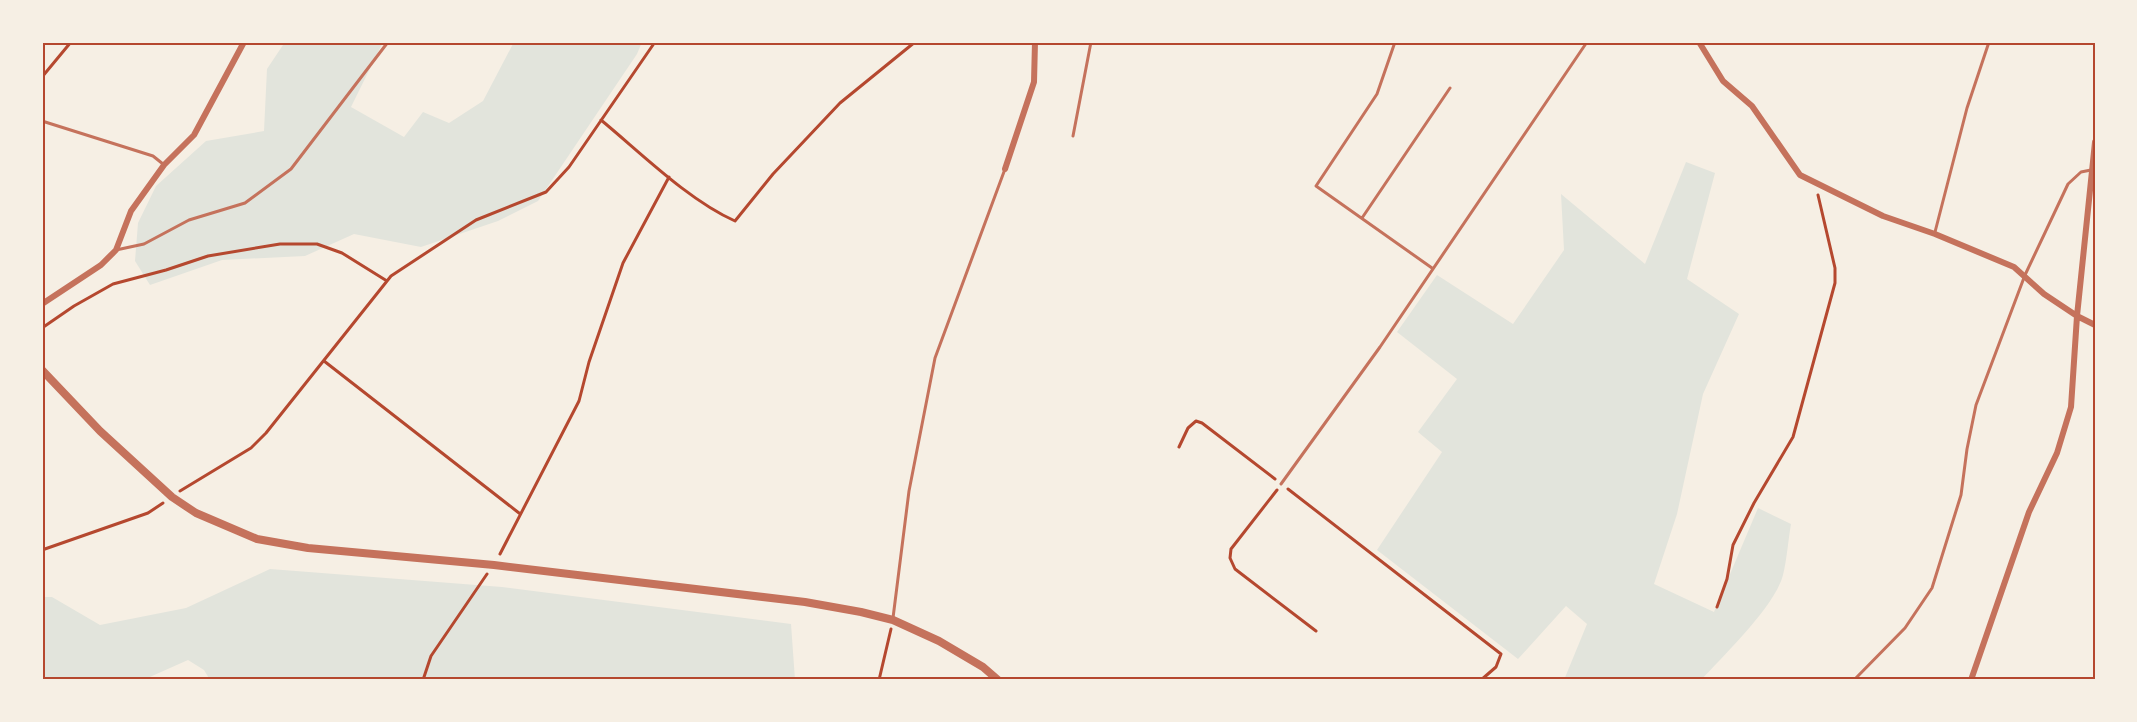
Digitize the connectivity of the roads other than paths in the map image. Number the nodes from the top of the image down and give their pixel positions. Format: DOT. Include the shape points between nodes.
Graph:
graph roads {
  1 [pos="244,42"];
  2 [pos="388,42"];
  3 [pos="1035,42"];
  4 [pos="1091,42"];
  5 [pos="1395,42"];
  6 [pos="1587,42"];
  7 [pos="1699,42"];
  8 [pos="1989,42"];
  9 [pos="1450,88"];
  10 [pos="42,121"];
  11 [pos="1073,136"];
  12 [pos="2095,142"];
  13 [pos="164,165"];
  14 [pos="1005,169"];
  15 [pos="2091,170"];
  16 [pos="1362,218"];
  17 [pos="1935,234"];
  18 [pos="116,250"];
  19 [pos="1433,269"];
  20 [pos="2025,275"];
  21 [pos="42,304"];
  22 [pos="2077,316"];
  23 [pos="2095,325"];
  24 [pos="42,370"];
  25 [pos="1281,484"];
  26 [pos="893,620"];
  27 [pos="998,680"];
  28 [pos="1854,680"];
  29 [pos="1971,680"];
  1 -- 13 [label="street" via="194,135"];
  2 -- 18 [label="lane" via="291,169 244,203 189,220 144,243"];
  3 -- 14 [label="street" via="1034,82"];
  4 -- 11 [label="lane"];
  5 -- 16 [label="lane" via="1377,94 1316,186"];
  6 -- 19 [label="lane"];
  7 -- 17 [label="street" via="1723,81 1752,106 1800,175 1883,216"];
  8 -- 17 [label="lane" via="1966,108"];
  9 -- 16 [label="lane"];
  10 -- 13 [label="lane" via="153,156"];
  12 -- 15 [label="street"];
  13 -- 18 [label="street" via="131,211"];
  14 -- 26 [label="lane" via="935,358 909,491"];
  15 -- 20 [label="lane" via="2081,172 2068,184"];
  15 -- 22 [label="street"];
  16 -- 19 [label="lane"];
  17 -- 20 [label="street"];
  18 -- 21 [label="street" via="101,265"];
  19 -- 25 [label="lane"];
  20 -- 22 [label="street" via="2044,294"];
  20 -- 28 [label="lane" via="1976,405 1961,495 1932,588 1905,628"];
  22 -- 23 [label="street"];
  22 -- 29 [label="street" via="2072,407 2057,453 2029,513"];
  24 -- 26 [label="street" via="100,431 172,497 196,513 257,539 308,548 494,565 804,602"];
  26 -- 27 [label="street" via="939,641"];
}
